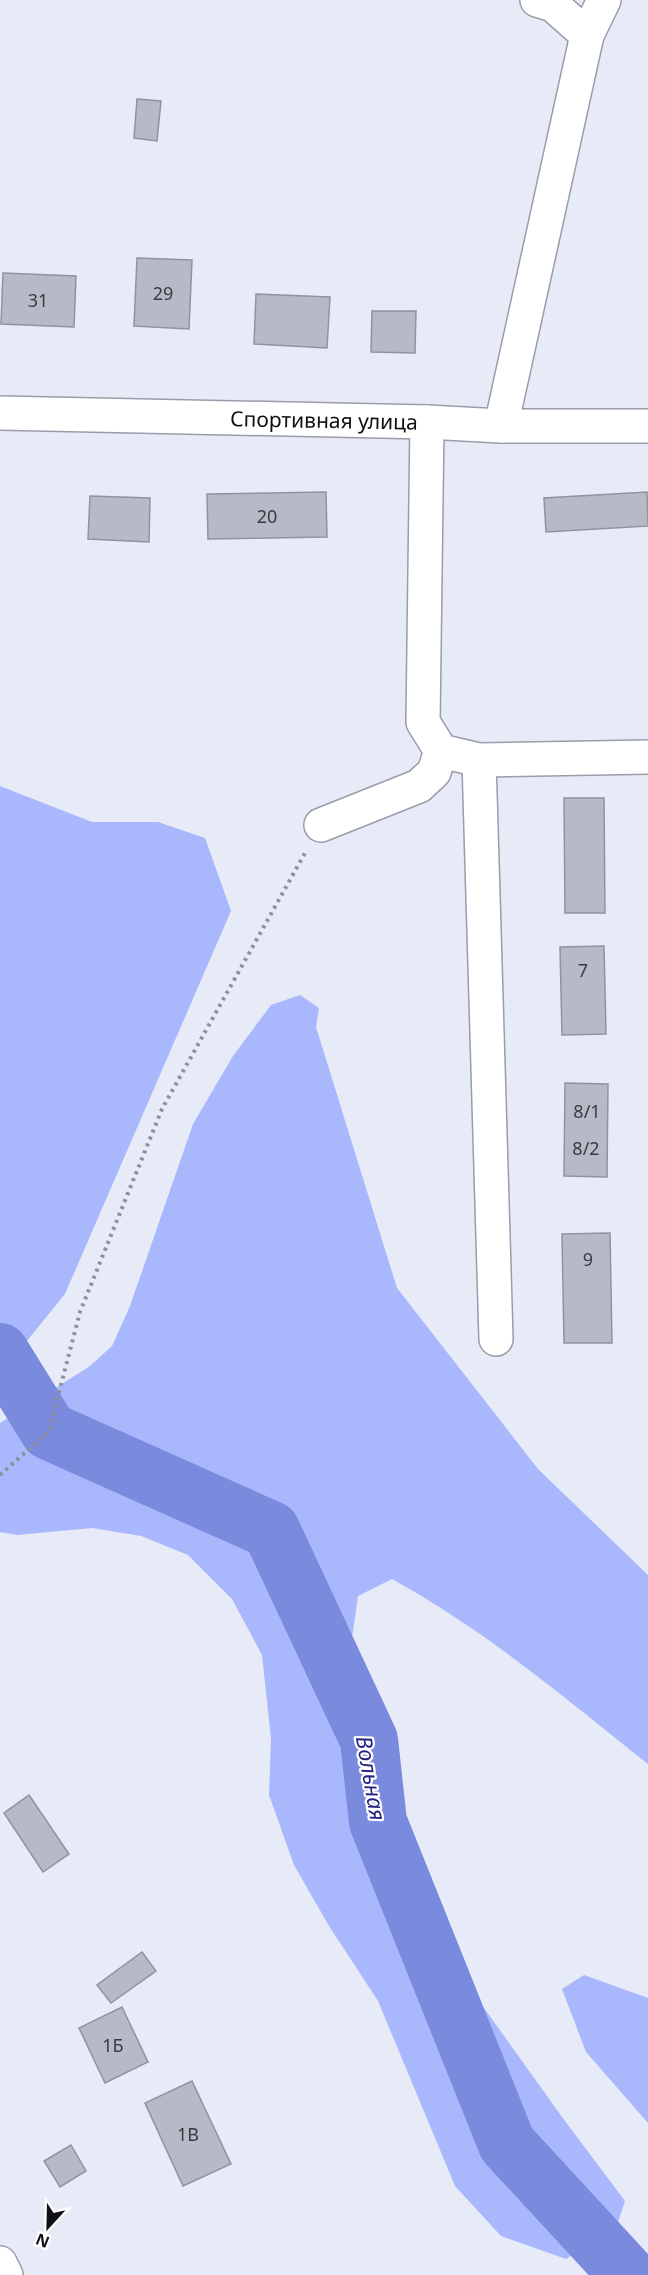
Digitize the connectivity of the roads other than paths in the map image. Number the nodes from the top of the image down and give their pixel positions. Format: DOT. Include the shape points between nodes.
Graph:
graph roads {
  1 [pos="537,0"];
  2 [pos="604,0"];
  3 [pos="587,35"];
  4 [pos="0,413"];
  5 [pos="427,422"];
  6 [pos="501,426"];
  7 [pos="648,426"];
  8 [pos="441,751"];
  9 [pos="648,757"];
  10 [pos="479,760"];
  11 [pos="321,825"];
  12 [pos="496,1339"];
  13 [pos="0,2263"];
  14 [pos="6,2275"];
  1 -- 3 [label="street" via="553,5"];
  2 -- 3 [label="street"];
  3 -- 6 [label="street"];
  4 -- 5 [label="street, Спортивная улица"];
  5 -- 6 [label="street, Спортивная улица"];
  5 -- 8 [label="street" via="423,722"];
  6 -- 7 [label="street, Спортивная улица"];
  8 -- 10 [label="street"];
  8 -- 11 [label="street" via="434,772 419,786"];
  9 -- 10 [label="street"];
  10 -- 12 [label="street"];
  13 -- 14 [label="street"];
}
